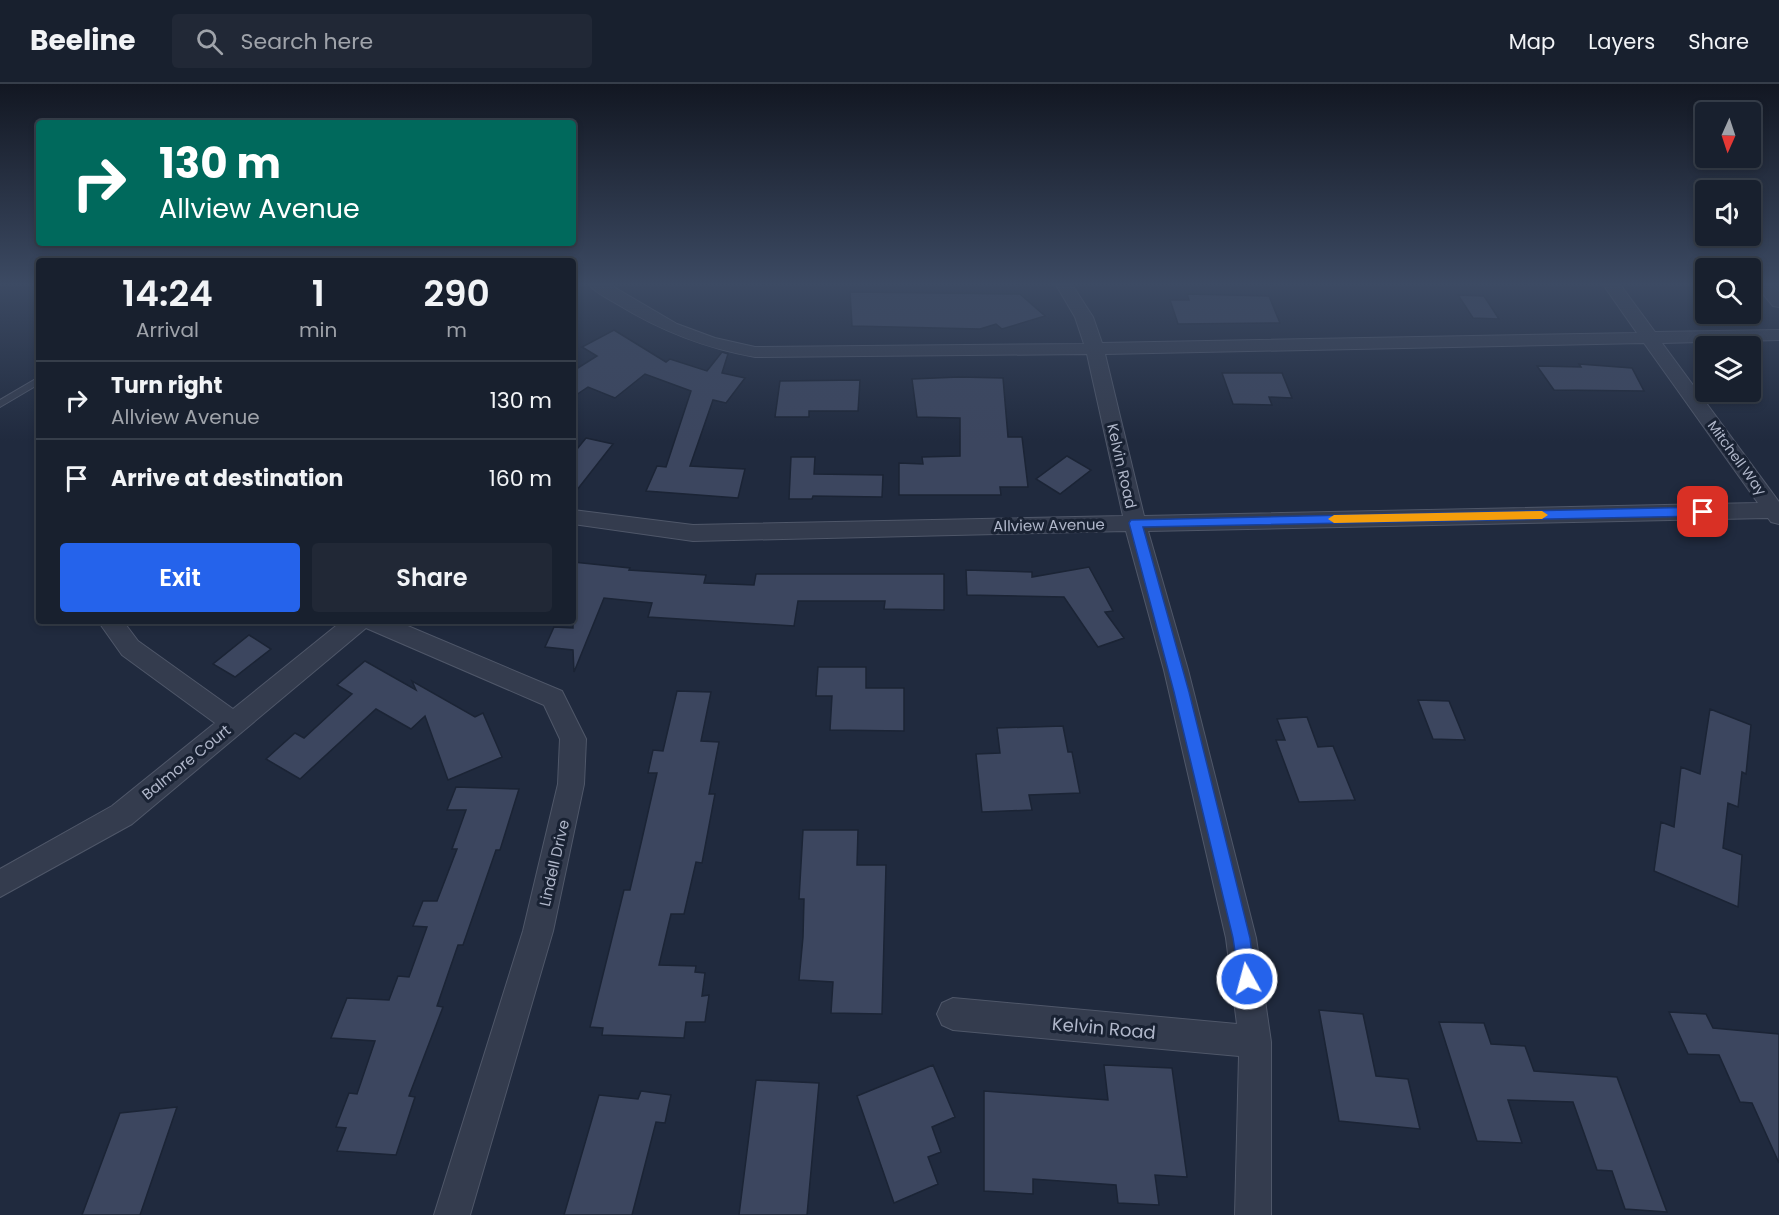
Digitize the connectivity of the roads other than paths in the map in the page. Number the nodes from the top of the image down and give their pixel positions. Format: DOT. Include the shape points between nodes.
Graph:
graph roads {
  1 [pos="690,336"];
  2 [pos="1090,336"];
  3 [pos="1745,336"];
  4 [pos="1650,338"];
  5 [pos="1095,350"];
  6 [pos="36,382"];
  7 [pos="0,404"];
  8 [pos="1777,512"];
  9 [pos="576,517"];
  10 [pos="1136,523"];
  11 [pos="112,624"];
  12 [pos="354,624"];
  13 [pos="380,624"];
  14 [pos="234,723"];
  15 [pos="0,884"];
  16 [pos="953,1014"];
  17 [pos="1255,1042"];
  18 [pos="452,1215"];
  19 [pos="1253,1215"];
  1 -- 5 [label="street" via="724,348 755,352"];
  2 -- 5 [label="street, Kelvin Road"];
  3 -- 4 [label="street"];
  4 -- 5 [label="street"];
  4 -- 8 [label="street, Mitchell Way"];
  5 -- 10 [label="street, Kelvin Road"];
  6 -- 7 [label="lane"];
  8 -- 10 [label="street, Allview Avenue"];
  9 -- 10 [label="street, Allview Avenue" via="693,533"];
  10 -- 17 [label="street, Kelvin Road" via="1241,938"];
  11 -- 14 [label="street" via="130,648"];
  12 -- 14 [label="street, Balmore Court"];
  13 -- 18 [label="street, Lindell Drive" via="553,698 573,739 571,784 538,931"];
  14 -- 15 [label="street, Balmore Court" via="122,815"];
  16 -- 17 [label="street, Kelvin Road"];
  17 -- 19 [label="street, Kelvin Road"];
}
